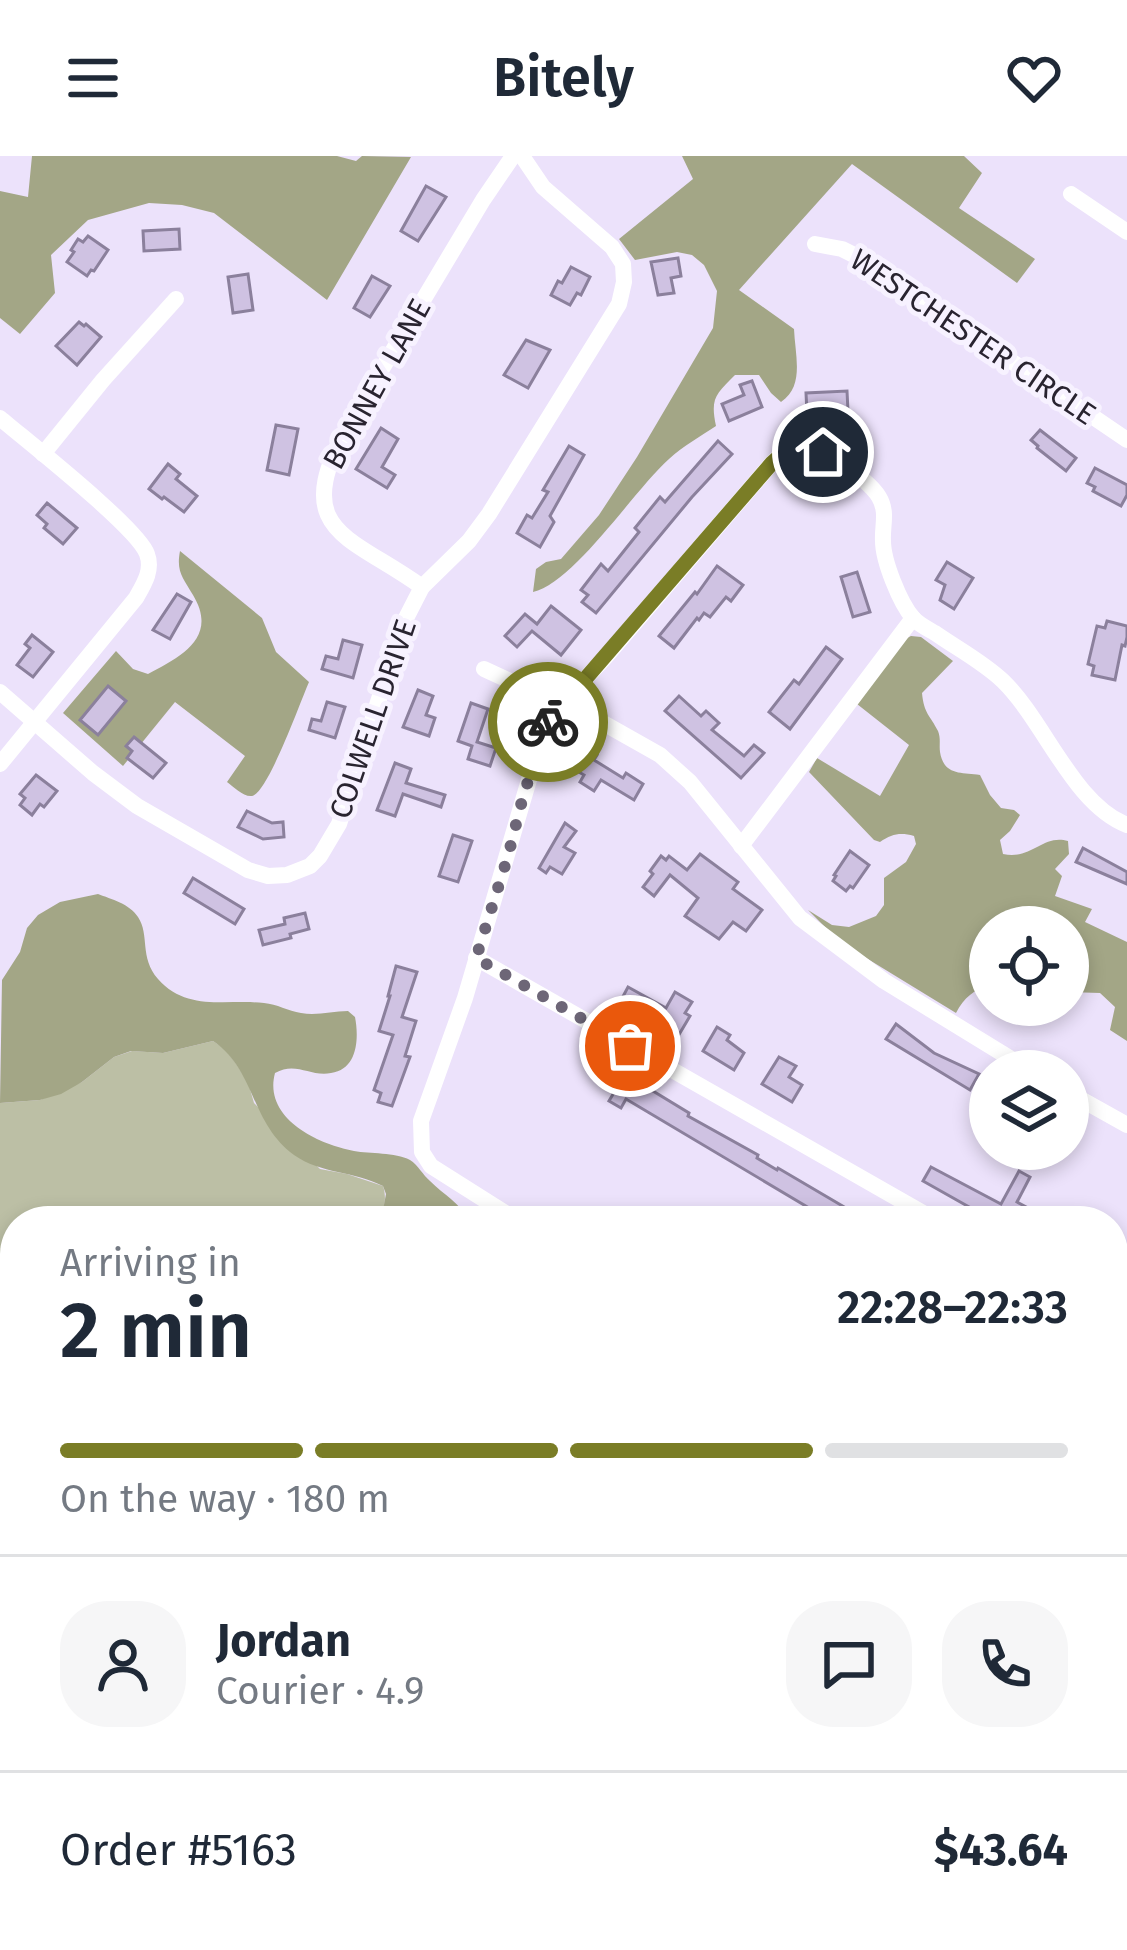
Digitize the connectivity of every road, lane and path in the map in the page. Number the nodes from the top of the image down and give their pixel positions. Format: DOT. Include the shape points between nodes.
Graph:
graph roads {
  1 [pos="513,156"];
  2 [pos="523,156"];
  3 [pos="1071,194"];
  4 [pos="1127,232"];
  5 [pos="815,244"];
  6 [pos="176,299"];
  7 [pos="0,418"];
  8 [pos="1127,440"];
  9 [pos="43,454"];
  10 [pos="422,587"];
  11 [pos="913,618"];
  12 [pos="484,669"];
  13 [pos="0,692"];
  14 [pos="562,704"];
  15 [pos="34,723"];
  16 [pos="0,764"];
  17 [pos="1127,822"];
  18 [pos="742,846"];
  19 [pos="476,958"];
  20 [pos="996,1050"];
  21 [pos="1089,1103"];
  22 [pos="1127,1124"];
  23 [pos="494,1206"];
  24 [pos="911,1206"];
  1 -- 10 [label="street, BONNEY LANE" via="346,430 322,488 343,535"];
  2 -- 10 [label="street, COLWELL DRIVE" via="544,187 612,247 623,264 620,304 489,514"];
  3 -- 4 [label="street"];
  5 -- 8 [label="street, WESTCHESTER CIRCLE" via="858,257"];
  6 -- 9 [label="street"];
  7 -- 9 [label="street"];
  9 -- 15 [label="street" via="125,526 149,562 136,598"];
  10 -- 15 [label="street, COLWELL DRIVE" via="339,824 310,866 287,875 248,870 137,806"];
  11 -- 14 [label="street" via="886,558 879,497 823,452 790,448"];
  11 -- 17 [label="street" via="1007,685 1089,798 1107,817"];
  11 -- 18 [label="street"];
  12 -- 14 [label="street"];
  13 -- 15 [label="street, COLWELL DRIVE"];
  14 -- 18 [label="street" via="660,755"];
  14 -- 19 [label="street" via="541,739"];
  15 -- 16 [label="street"];
  18 -- 20 [label="street" via="800,917 842,952"];
  19 -- 23 [label="street" via="421,1121 422,1153"];
  19 -- 24 [label="street"];
  21 -- 22 [label="street"];
}
